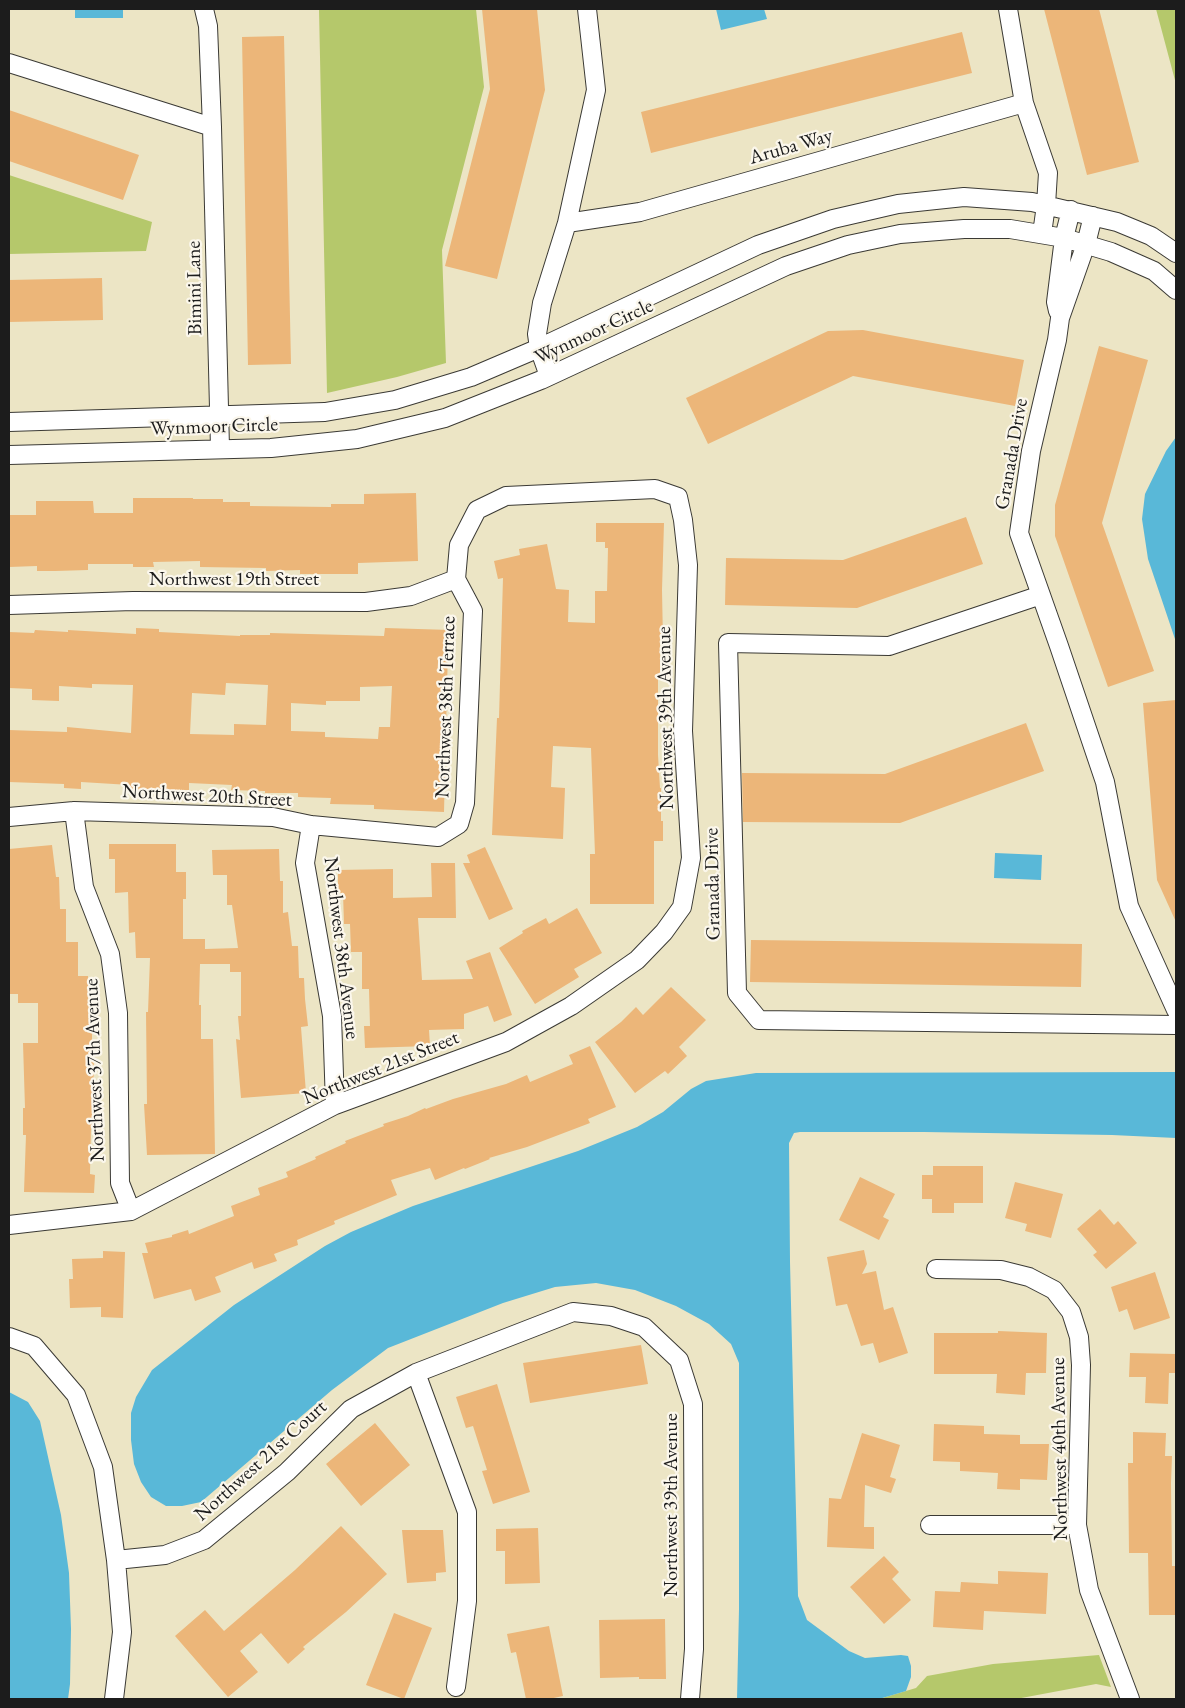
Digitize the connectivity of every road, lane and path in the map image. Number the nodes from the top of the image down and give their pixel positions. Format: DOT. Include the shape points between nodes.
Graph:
graph roads {
  1 [pos="204,9"];
  2 [pos="587,9"];
  3 [pos="1008,9"];
  4 [pos="9,63"];
  5 [pos="1024,103"];
  6 [pos="212,127"];
  7 [pos="1046,205"];
  8 [pos="1071,210"];
  9 [pos="1093,216"];
  10 [pos="567,223"];
  11 [pos="1042,234"];
  12 [pos="1064,238"];
  13 [pos="1086,244"];
  14 [pos="1176,253"];
  15 [pos="1176,290"];
  16 [pos="1060,318"];
  17 [pos="539,348"];
  18 [pos="549,376"];
  19 [pos="220,416"];
  20 [pos="9,422"];
  21 [pos="220,448"];
  22 [pos="9,455"];
  23 [pos="456,579"];
  24 [pos="1042,595"];
  25 [pos="9,605"];
  26 [pos="74,811"];
  27 [pos="9,816"];
  28 [pos="459,824"];
  29 [pos="311,825"];
  30 [pos="664,932"];
  31 [pos="1176,1010"];
  32 [pos="1176,1024"];
  33 [pos="334,1106"];
  34 [pos="131,1211"];
  35 [pos="9,1225"];
  36 [pos="936,1269"];
  37 [pos="644,1328"];
  38 [pos="9,1337"];
  39 [pos="416,1372"];
  40 [pos="930,1525"];
  41 [pos="1077,1525"];
  42 [pos="116,1560"];
  43 [pos="456,1687"];
  44 [pos="114,1699"];
  45 [pos="690,1699"];
  46 [pos="1130,1699"];
  1 -- 6 [label="street, Bimini Lane" via="208,26"];
  2 -- 10 [label="street" via="596,90"];
  3 -- 5 [label="street"];
  4 -- 6 [label="street"];
  5 -- 7 [label="street" via="1048,173"];
  5 -- 10 [label="street, Aruba Way" via="640,212"];
  6 -- 19 [label="street, Bimini Lane"];
  7 -- 8 [label="street, Wynmoor Circle"];
  7 -- 11 [label="street"];
  7 -- 17 [label="street, Wynmoor Circle" via="964,197 898,204 833,219 758,245"];
  8 -- 9 [label="street, Wynmoor Circle"];
  8 -- 12 [label="street, Granada Drive"];
  9 -- 13 [label="street, Granada Drive"];
  9 -- 14 [label="street, Wynmoor Circle" via="1151,236"];
  10 -- 17 [label="street" via="542,303 536,334"];
  11 -- 12 [label="street, Wynmoor Circle"];
  11 -- 18 [label="street, Wynmoor Circle" via="964,229 900,234 848,246 786,266"];
  12 -- 13 [label="street, Wynmoor Circle"];
  12 -- 16 [label="street, Granada Drive" via="1056,302"];
  13 -- 15 [label="street, Wynmoor Circle" via="1154,271"];
  13 -- 16 [label="street, Granada Drive"];
  16 -- 24 [label="street, Granada Drive" via="1031,451 1019,533"];
  17 -- 18 [label="street"];
  17 -- 19 [label="street, Wynmoor Circle" via="471,376 395,400 325,412"];
  18 -- 21 [label="street, Wynmoor Circle" via="445,418 357,439 271,448"];
  19 -- 20 [label="street, Wynmoor Circle"];
  19 -- 21 [label="street, Bimini Lane"];
  21 -- 22 [label="street, Wynmoor Circle"];
  23 -- 25 [label="street, Northwest 19th Street" via="411,596 366,602 134,601"];
  23 -- 28 [label="street, Northwest 38th Terrace" via="473,611 465,803"];
  23 -- 30 [label="street, Northwest 39th Avenue" via="459,545 477,510 506,496 655,489 678,497 688,565 683,731 691,858 682,907"];
  24 -- 31 [label="street, Granada Drive" via="1105,782 1129,906"];
  24 -- 32 [label="street, Granada Drive" via="889,646 728,643 736,992 759,1020"];
  26 -- 27 [label="street, Northwest 20th Street"];
  26 -- 29 [label="street, Northwest 20th Street" via="273,817"];
  26 -- 34 [label="street, Northwest 37th Avenue" via="84,887 110,954 118,1013 120,1183"];
  28 -- 29 [label="street, Northwest 20th Street" via="438,837"];
  29 -- 33 [label="street, Northwest 38th Avenue" via="305,863 332,1016"];
  30 -- 33 [label="street, Northwest 21st Street" via="637,960 571,1006 506,1042"];
  33 -- 34 [label="street, Northwest 21st Street"];
  34 -- 35 [label="street, Northwest 21st Street"];
  36 -- 41 [label="street, Northwest 40th Avenue" via="1001,1270 1029,1277 1054,1290 1071,1312 1079,1336 1082,1365"];
  37 -- 39 [label="street, Northwest 21st Court" via="611,1316 573,1312"];
  37 -- 45 [label="street, Northwest 39th Avenue" via="679,1360 693,1404 694,1649"];
  38 -- 42 [label="street" via="34,1346 76,1395 103,1467"];
  39 -- 42 [label="street, Northwest 21st Court" via="351,1409 287,1472 204,1540 165,1555"];
  39 -- 43 [label="street" via="467,1512 467,1601"];
  40 -- 41 [label="street"];
  41 -- 46 [label="street, Northwest 40th Avenue" via="1089,1590"];
  42 -- 44 [label="street" via="122,1632"];
}
